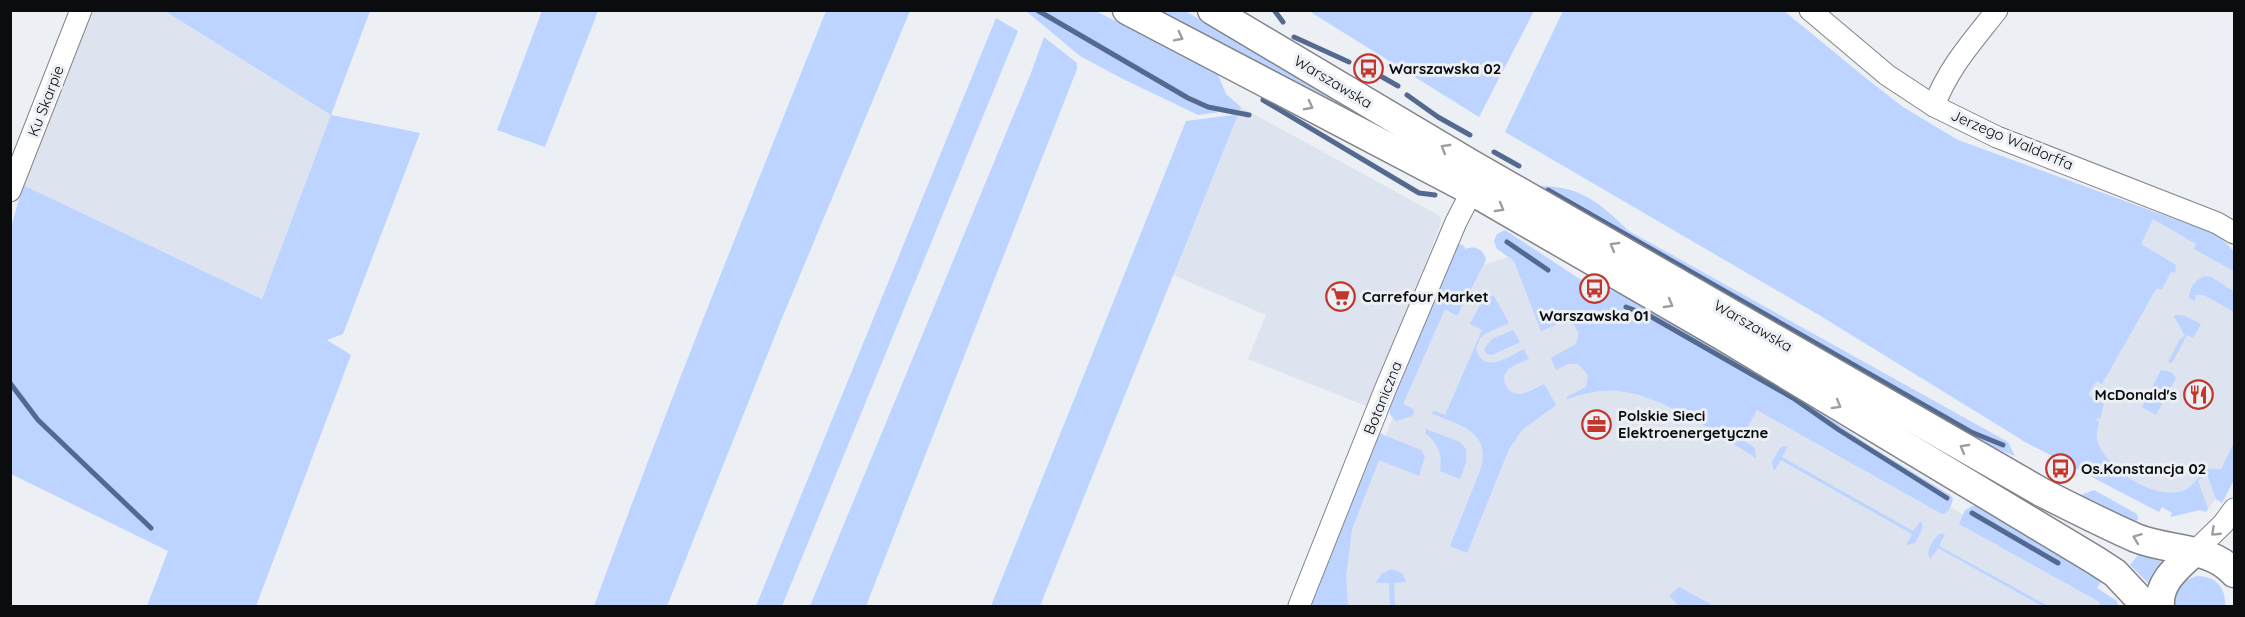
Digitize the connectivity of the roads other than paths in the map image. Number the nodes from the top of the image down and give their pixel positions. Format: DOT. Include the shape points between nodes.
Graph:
graph roads {
  1 [pos="81,10"];
  2 [pos="1127,10"];
  3 [pos="1212,10"];
  4 [pos="1810,10"];
  5 [pos="1997,10"];
  6 [pos="1934,106"];
  7 [pos="12,181"];
  8 [pos="1473,191"];
  9 [pos="2235,232"];
  10 [pos="2235,509"];
  11 [pos="2194,552"];
  12 [pos="2235,573"];
  13 [pos="1299,606"];
  14 [pos="2146,606"];
  15 [pos="2160,606"];
  1 -- 7 [label="street, Ku Skarpie"];
  2 -- 8 [label="main road, Warszawska, one-way"];
  11 -- 3 [label="main road, Warszawska, one-way" via="2139,539 2041,492"];
  4 -- 6 [label="street, Jerzego Waldorffa" via="1887,75"];
  5 -- 6 [label="street" via="1956,61"];
  6 -- 9 [label="street, Jerzego Waldorffa" via="1997,137"];
  8 -- 13 [label="street, Botaniczna" via="1398,359"];
  8 -- 14 [label="main road, Warszawska, one-way" via="2095,560 2115,573"];
  10 -- 11 [label="street, one-way"];
  11 -- 12 [label="main road, Warszawska"];
  11 -- 15 [label="main road" via="2166,582"];
}
